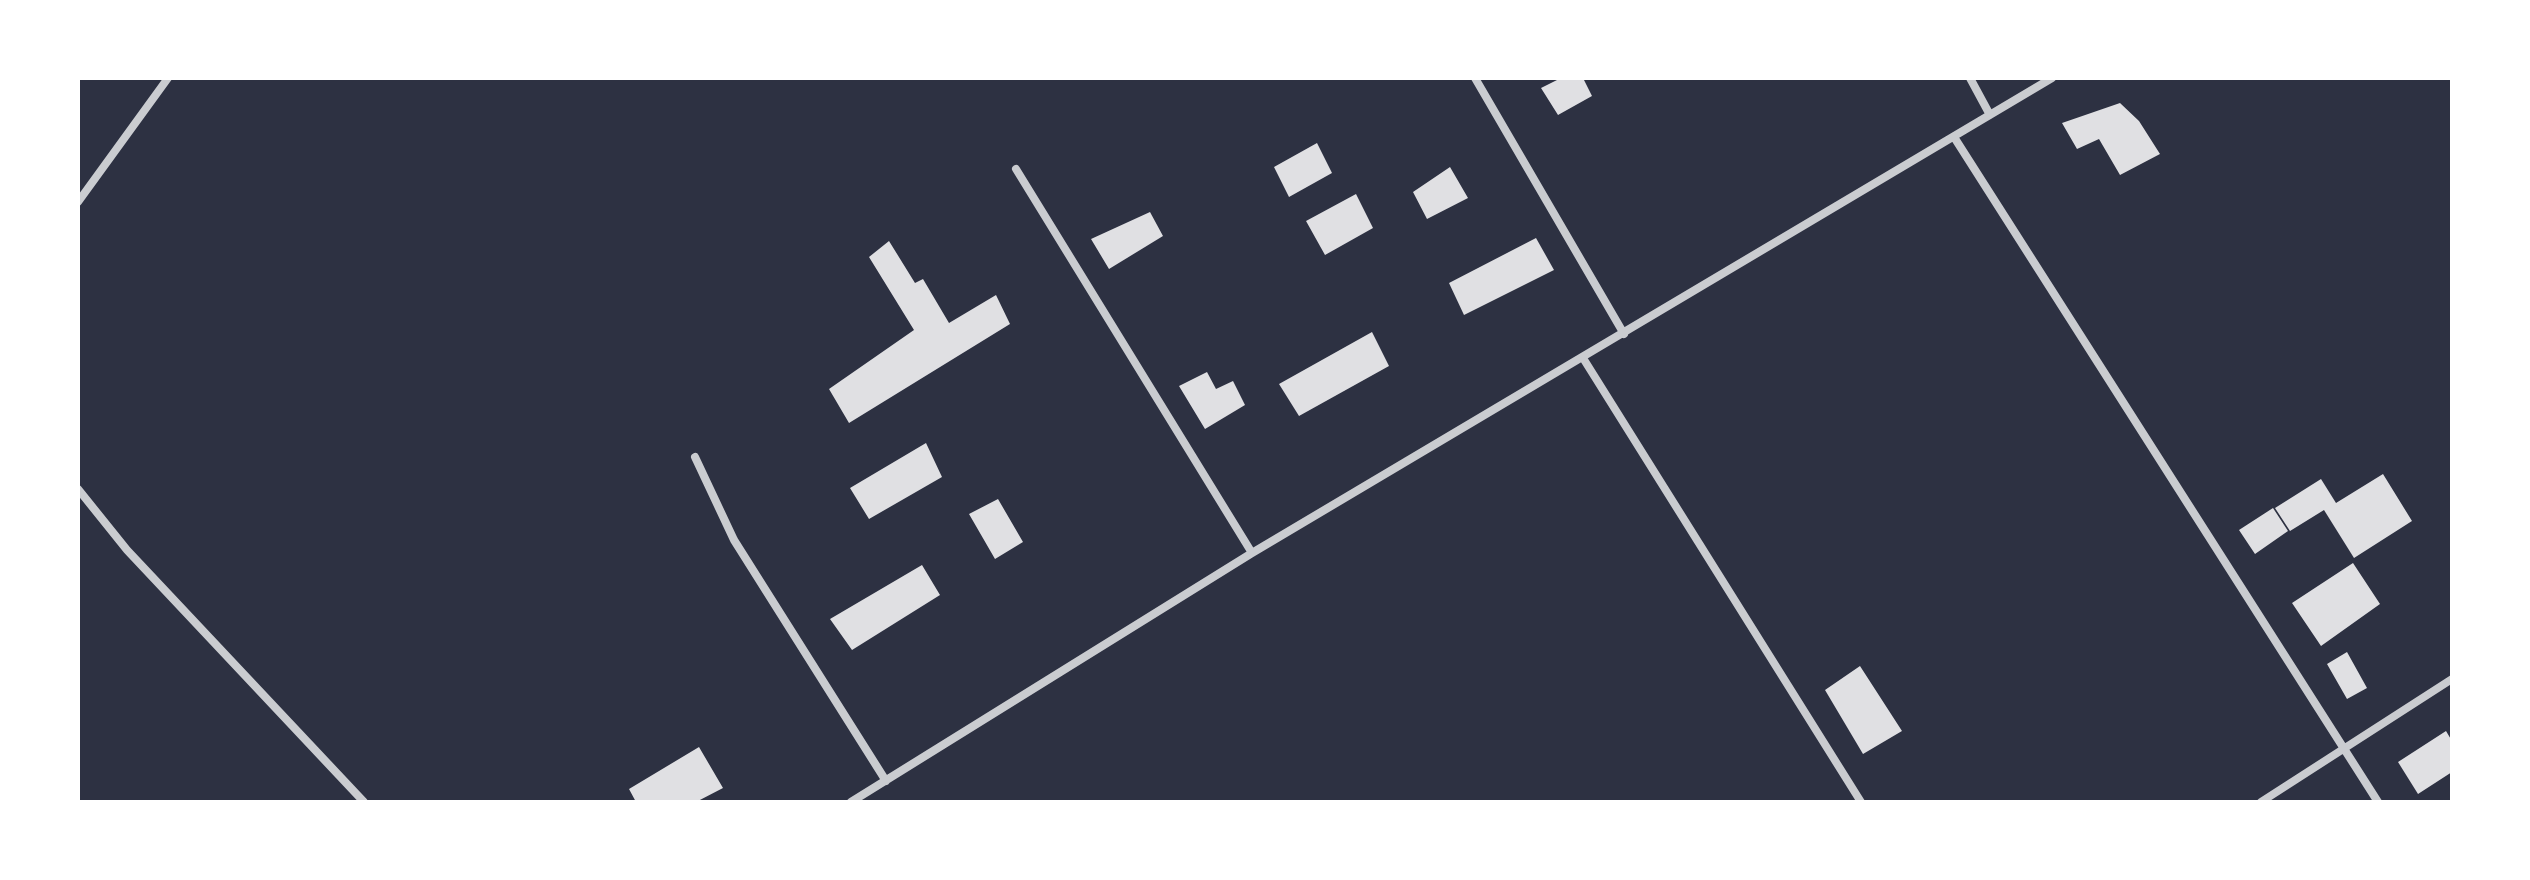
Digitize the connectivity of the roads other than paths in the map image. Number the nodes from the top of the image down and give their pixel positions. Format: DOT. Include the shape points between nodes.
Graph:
graph roads {
  1 [pos="168,78"];
  2 [pos="1475,78"];
  3 [pos="1970,78"];
  4 [pos="2052,78"];
  5 [pos="1990,115"];
  6 [pos="1954,137"];
  7 [pos="1016,169"];
  8 [pos="78,202"];
  9 [pos="1624,334"];
  10 [pos="1583,358"];
  11 [pos="695,457"];
  12 [pos="78,489"];
  13 [pos="1252,553"];
  14 [pos="2452,679"];
  15 [pos="2344,749"];
  16 [pos="886,781"];
  17 [pos="364,802"];
  18 [pos="851,802"];
  19 [pos="1861,802"];
  20 [pos="2261,802"];
  21 [pos="2378,802"];
  1 -- 8 [label="street"];
  2 -- 9 [label="street"];
  3 -- 5 [label="street"];
  4 -- 5 [label="street"];
  5 -- 6 [label="street"];
  6 -- 9 [label="street"];
  6 -- 15 [label="street"];
  7 -- 13 [label="street"];
  9 -- 10 [label="street"];
  10 -- 13 [label="street"];
  10 -- 19 [label="street"];
  11 -- 16 [label="street" via="734,540"];
  12 -- 17 [label="street" via="127,550"];
  13 -- 16 [label="street"];
  14 -- 15 [label="street"];
  15 -- 20 [label="street"];
  15 -- 21 [label="street"];
  16 -- 18 [label="street"];
}
